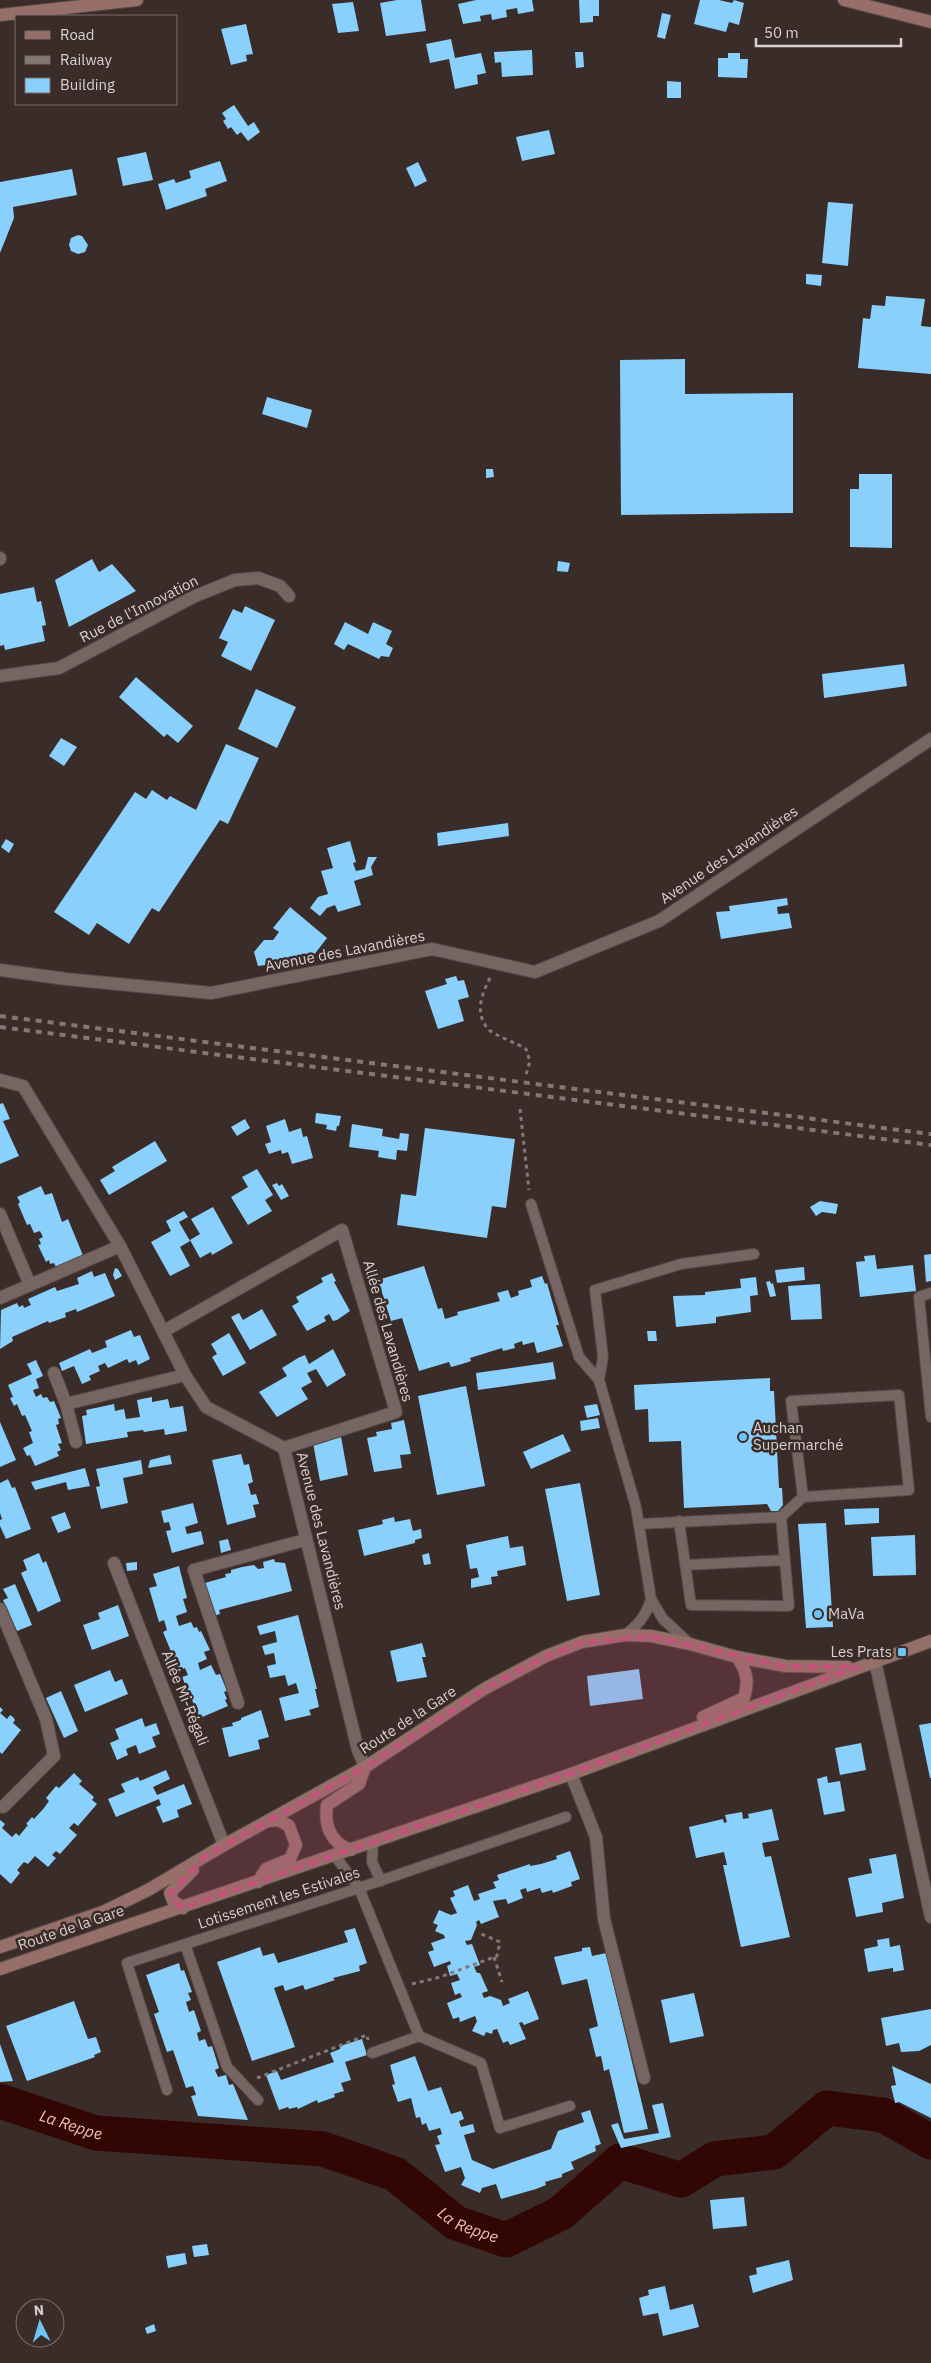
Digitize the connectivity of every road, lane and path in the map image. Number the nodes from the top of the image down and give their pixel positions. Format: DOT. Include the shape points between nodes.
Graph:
graph roads {
  1 [pos="137,0"];
  2 [pos="844,0"];
  3 [pos="0,15"];
  4 [pos="931,22"];
  5 [pos="289,596"];
  6 [pos="0,676"];
  7 [pos="931,740"];
  8 [pos="498,964"];
  9 [pos="0,970"];
  10 [pos="526,1075"];
  11 [pos="0,1080"];
  12 [pos="520,1109"];
  13 [pos="531,1204"];
  14 [pos="0,1214"];
  15 [pos="120,1246"];
  16 [pos="754,1254"];
  17 [pos="30,1285"];
  18 [pos="931,1293"];
  19 [pos="0,1298"];
  20 [pos="164,1331"];
  21 [pos="54,1373"];
  22 [pos="185,1375"];
  23 [pos="599,1380"];
  24 [pos="66,1404"];
  25 [pos="931,1412"];
  26 [pos="931,1417"];
  27 [pos="76,1442"];
  28 [pos="284,1448"];
  29 [pos="803,1497"];
  30 [pos="781,1517"];
  31 [pos="679,1522"];
  32 [pos="639,1524"];
  33 [pos="305,1540"];
  34 [pos="784,1560"];
  35 [pos="114,1564"];
  36 [pos="686,1565"];
  37 [pos="651,1599"];
  38 [pos="0,1609"];
  39 [pos="625,1636"];
  40 [pos="931,1641"];
  41 [pos="690,1644"];
  42 [pos="737,1657"];
  43 [pos="875,1661"];
  44 [pos="858,1667"];
  45 [pos="238,1703"];
  46 [pos="666,1740"];
  47 [pos="365,1767"];
  48 [pos="571,1774"];
  49 [pos="3,1807"];
  50 [pos="566,1817"];
  51 [pos="269,1821"];
  52 [pos="373,1843"];
  53 [pos="224,1845"];
  54 [pos="351,1850"];
  55 [pos="206,1855"];
  56 [pos="335,1856"];
  57 [pos="381,1881"];
  58 [pos="258,1882"];
  59 [pos="359,1888"];
  60 [pos="182,1908"];
  61 [pos="931,1917"];
  62 [pos="479,1933"];
  63 [pos="185,1944"];
  64 [pos="0,1947"];
  65 [pos="494,1957"];
  66 [pos="0,1969"];
  67 [pos="502,1982"];
  68 [pos="399,1987"];
  69 [pos="419,2036"];
  70 [pos="372,2053"];
  71 [pos="644,2078"];
  72 [pos="242,2083"];
  73 [pos="167,2090"];
  74 [pos="258,2100"];
  75 [pos="570,2106"];
  1 -- 3 [label="main road"];
  2 -- 4 [label="main road"];
  5 -- 6 [label="street, Rue de l'Innovation" via="280,586 258,578 235,580 193,597 59,668"];
  7 -- 8 [label="street, Avenue des Lavandières" via="659,921 535,972"];
  8 -- 9 [label="street, Avenue des Lavandières" via="432,949 211,994"];
  8 -- 10 [label="path" via="480,996 481,1014 488,1030 526,1049 530,1062"];
  11 -- 15 [label="street, Avenue des Lavandières" via="23,1086"];
  12 -- 13 [label="path"];
  13 -- 23 [label="lane" via="579,1357"];
  14 -- 17 [label="street"];
  15 -- 17 [label="street"];
  15 -- 20 [label="street, Avenue des Lavandières"];
  16 -- 23 [label="lane" via="681,1264 595,1290 603,1356"];
  17 -- 19 [label="street"];
  18 -- 25 [label="lane" via="919,1297"];
  20 -- 22 [label="street, Avenue des Lavandières"];
  20 -- 28 [label="street, Allée des Lavandières" via="342,1230 396,1412"];
  21 -- 24 [label="street"];
  22 -- 24 [label="street"];
  22 -- 28 [label="street, Avenue des Lavandières" via="206,1406"];
  23 -- 32 [label="lane"];
  24 -- 27 [label="street"];
  25 -- 26 [label="lane"];
  28 -- 33 [label="street, Avenue des Lavandières"];
  29 -- 29 [label="lane" via="909,1490 899,1395 791,1401"];
  29 -- 30 [label="lane"];
  30 -- 31 [label="lane"];
  30 -- 34 [label="lane"];
  31 -- 32 [label="lane"];
  31 -- 36 [label="lane"];
  32 -- 37 [label="lane"];
  33 -- 45 [label="street" via="194,1570"];
  33 -- 47 [label="street, Avenue des Lavandières"];
  34 -- 36 [label="lane"];
  34 -- 36 [label="lane" via="789,1606 691,1605"];
  35 -- 53 [label="street, Allée Mi-Régali"];
  37 -- 39 [label="lane" via="647,1614"];
  37 -- 41 [label="lane" via="662,1619"];
  38 -- 49 [label="street" via="46,1719 54,1756"];
  39 -- 41 [label="main road, Route de la Gare" via="651,1636"];
  39 -- 47 [label="main road, Route de la Gare" via="582,1642 546,1656 484,1690"];
  40 -- 43 [label="main road, Route de la Gare"];
  41 -- 42 [label="main road, Route de la Gare"];
  42 -- 44 [label="main road, Route de la Gare" via="785,1666"];
  42 -- 46 [label="main road" via="747,1677 744,1698 674,1730"];
  43 -- 44 [label="main road, Route de la Gare"];
  43 -- 61 [label="street"];
  44 -- 46 [label="main road, Route de la Gare"];
  46 -- 48 [label="main road, Route de la Gare"];
  47 -- 51 [label="main road, Route de la Gare"];
  47 -- 54 [label="main road" via="359,1784 327,1805 326,1816 334,1839"];
  48 -- 52 [label="main road, Route de la Gare"];
  48 -- 71 [label="street" via="596,1837 604,1919"];
  50 -- 57 [label="lane, Lotissement les Estivales"];
  51 -- 53 [label="main road, Route de la Gare"];
  51 -- 58 [label="main road" via="279,1820 290,1826 296,1844 290,1859 266,1869"];
  52 -- 54 [label="main road, Route de la Gare"];
  52 -- 57 [label="lane" via="372,1862"];
  53 -- 55 [label="main road, Route de la Gare"];
  54 -- 56 [label="main road, Route de la Gare"];
  55 -- 60 [label="main road" via="170,1893 173,1901"];
  55 -- 64 [label="main road, Route de la Gare" via="148,1890 103,1912"];
  56 -- 58 [label="main road, Route de la Gare"];
  56 -- 59 [label="lane"];
  57 -- 59 [label="lane, Lotissement les Estivales"];
  58 -- 60 [label="main road, Route de la Gare"];
  59 -- 63 [label="lane, Lotissement les Estivales"];
  59 -- 68 [label="lane"];
  60 -- 66 [label="main road, Route de la Gare"];
  62 -- 65 [label="path" via="500,1942"];
  63 -- 72 [label="lane" via="227,2067"];
  63 -- 73 [label="lane, Lotissement les Estivales" via="127,1963"];
  65 -- 67 [label="path"];
  65 -- 68 [label="path" via="440,1977"];
  68 -- 69 [label="lane"];
  69 -- 70 [label="lane"];
  69 -- 75 [label="lane" via="481,2063 500,2128"];
  70 -- 72 [label="path" via="367,2035"];
  72 -- 74 [label="lane"];
}
